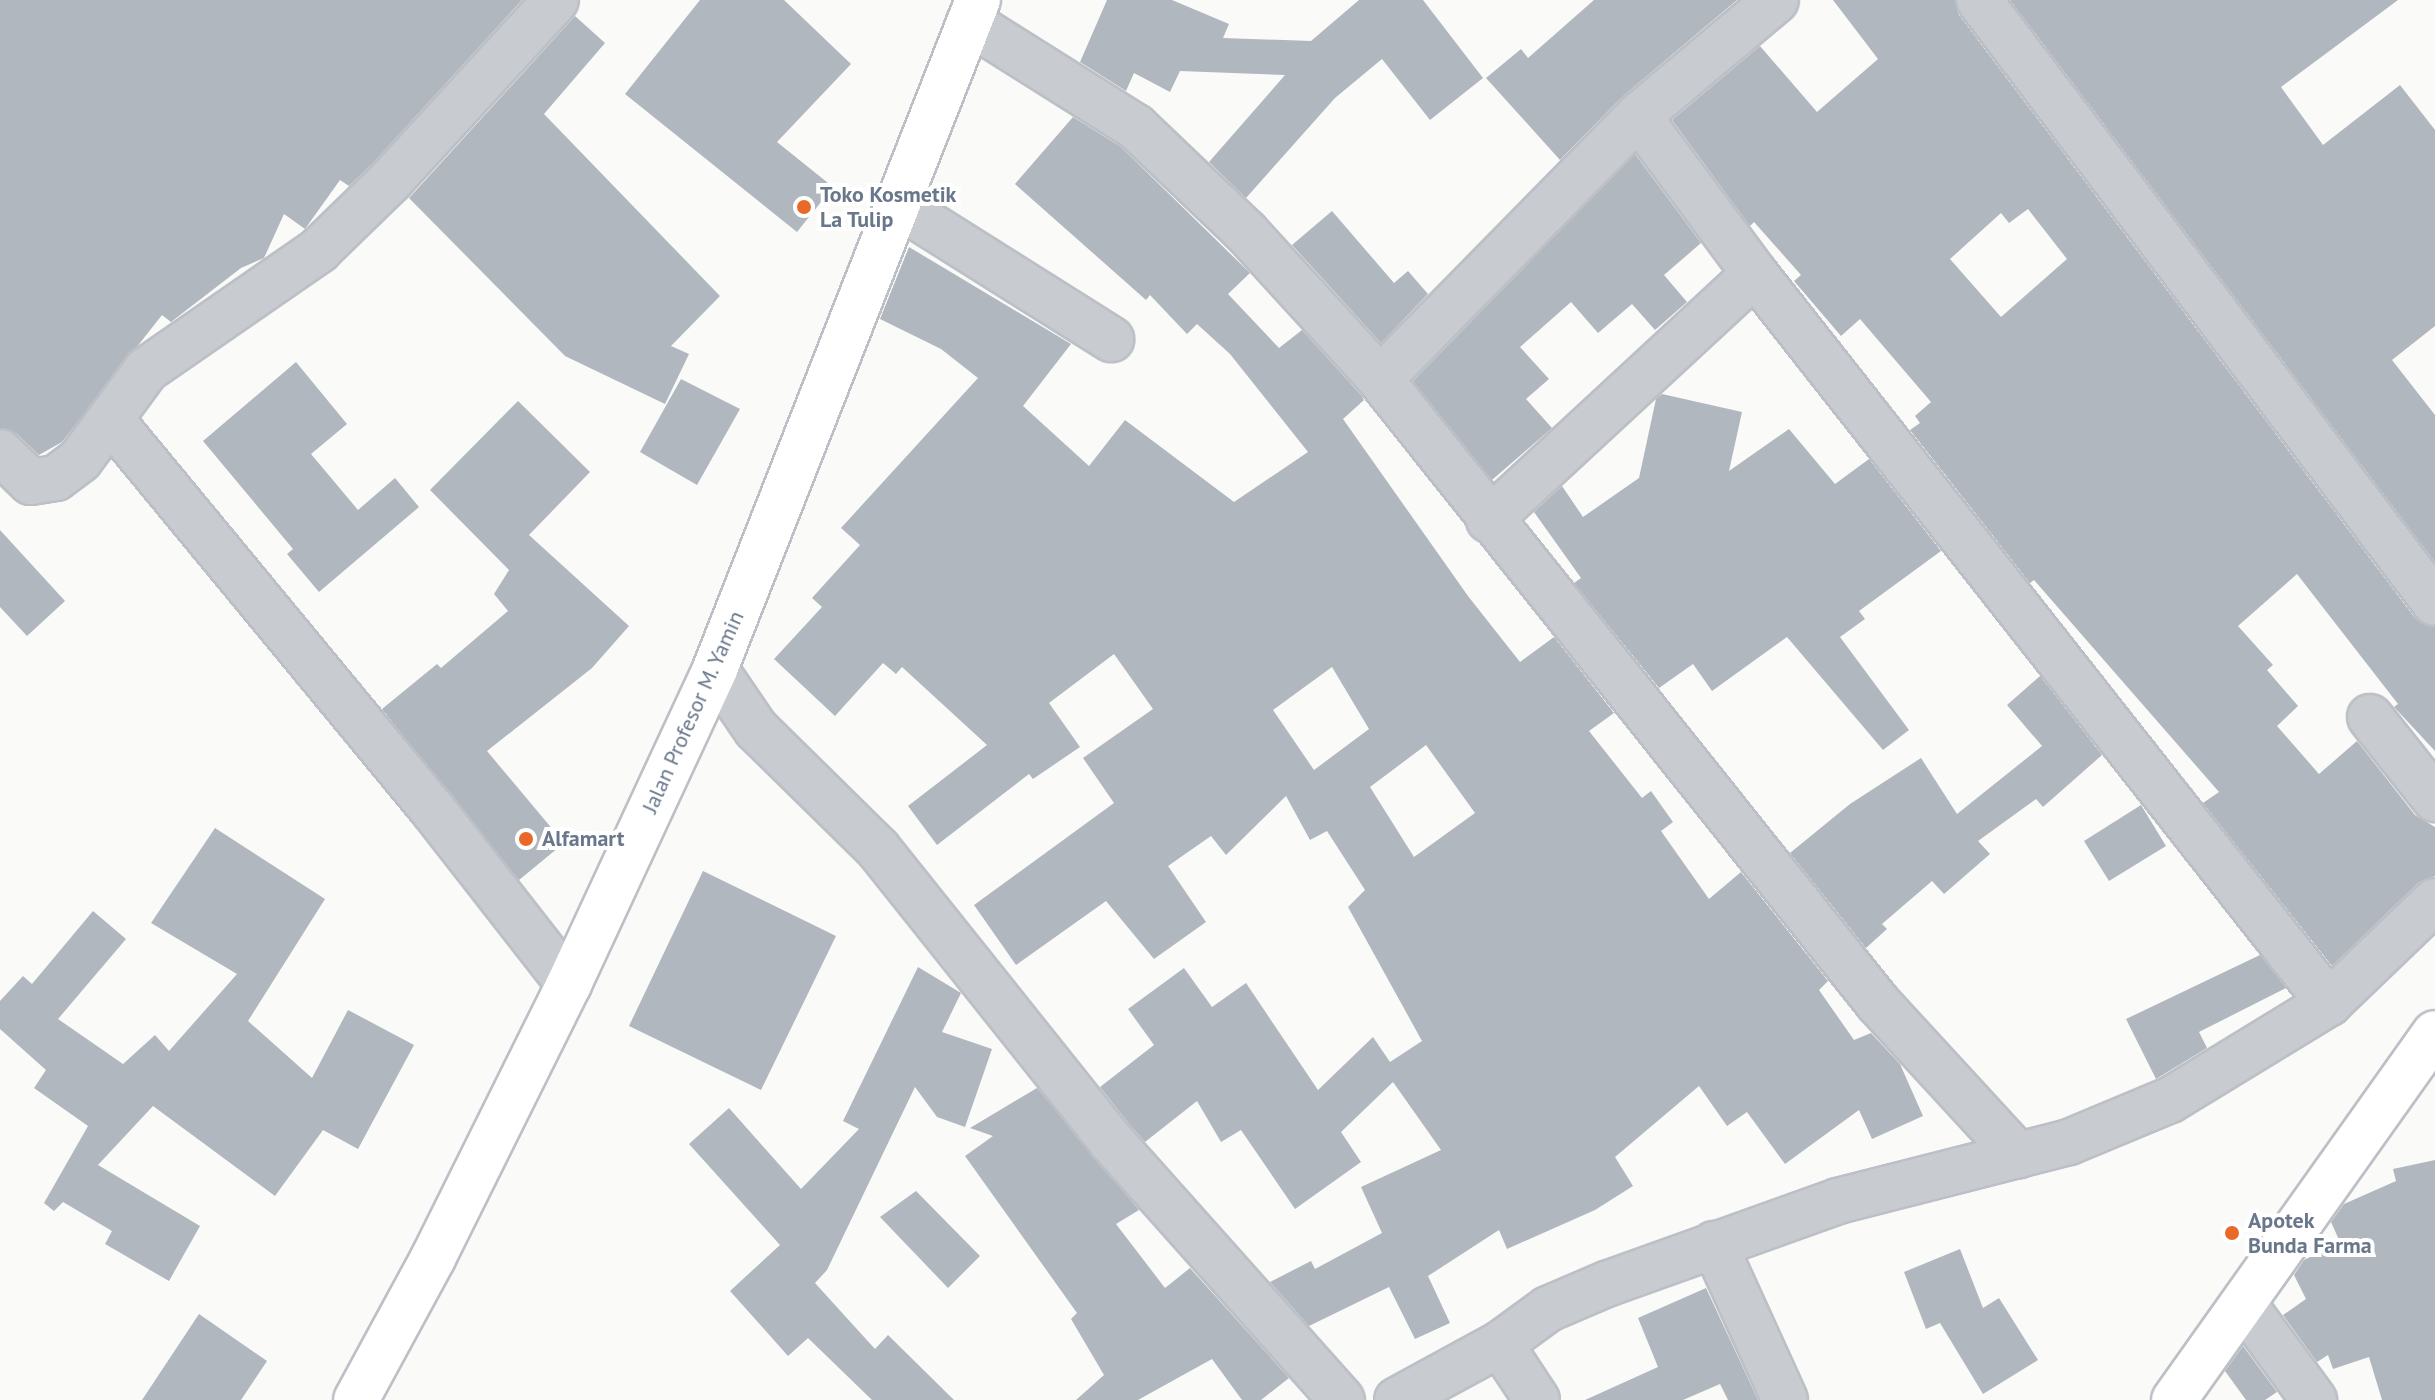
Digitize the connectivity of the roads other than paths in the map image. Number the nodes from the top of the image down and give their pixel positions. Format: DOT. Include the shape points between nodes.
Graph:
graph roads {
  1 [pos="556,0"];
  2 [pos="1776,0"];
  3 [pos="1979,0"];
  4 [pos="973,11"];
  5 [pos="1638,116"];
  6 [pos="898,205"];
  7 [pos="1755,274"];
  8 [pos="1111,339"];
  9 [pos="1380,379"];
  10 [pos="111,420"];
  11 [pos="0,452"];
  12 [pos="1489,520"];
  13 [pos="2435,603"];
  14 [pos="715,669"];
  15 [pos="2370,717"];
  16 [pos="2435,799"];
  17 [pos="2435,901"];
  18 [pos="569,984"];
  19 [pos="2329,1003"];
  20 [pos="2435,1035"];
  21 [pos="2018,1155"];
  22 [pos="1714,1244"];
  23 [pos="2245,1306"];
  24 [pos="1500,1344"];
  25 [pos="356,1400"];
  26 [pos="1342,1400"];
  27 [pos="1397,1400"];
  28 [pos="1537,1400"];
  29 [pos="1785,1400"];
  30 [pos="2174,1400"];
  31 [pos="2314,1400"];
  1 -- 10 [label="street" via="421,149 319,250 146,370"];
  2 -- 5 [label="street"];
  3 -- 13 [label="street"];
  4 -- 6 [label="main road, Jalan Profesor M. Yamin"];
  4 -- 9 [label="street" via="1136,127 1246,232"];
  5 -- 7 [label="street"];
  5 -- 9 [label="street"];
  6 -- 8 [label="street"];
  6 -- 14 [label="main road, Jalan Profesor M. Yamin"];
  7 -- 12 [label="street"];
  7 -- 19 [label="street"];
  9 -- 12 [label="street"];
  10 -- 11 [label="street" via="80,460 43,483 31,482"];
  10 -- 18 [label="street" via="433,810"];
  12 -- 21 [label="street" via="1878,1003"];
  14 -- 18 [label="main road, Jalan Profesor M. Yamin"];
  14 -- 26 [label="street" via="756,729 878,849 1111,1141"];
  15 -- 16 [label="street"];
  17 -- 19 [label="street"];
  18 -- 25 [label="main road, Jalan Profesor M. Yamin"];
  19 -- 21 [label="street" via="2170,1100 2069,1142"];
  20 -- 23 [label="main road"];
  21 -- 22 [label="street" via="1838,1201"];
  22 -- 24 [label="street" via="1564,1301"];
  22 -- 29 [label="street"];
  23 -- 30 [label="main road"];
  23 -- 31 [label="street"];
  24 -- 27 [label="street"];
  24 -- 28 [label="street"];
}
